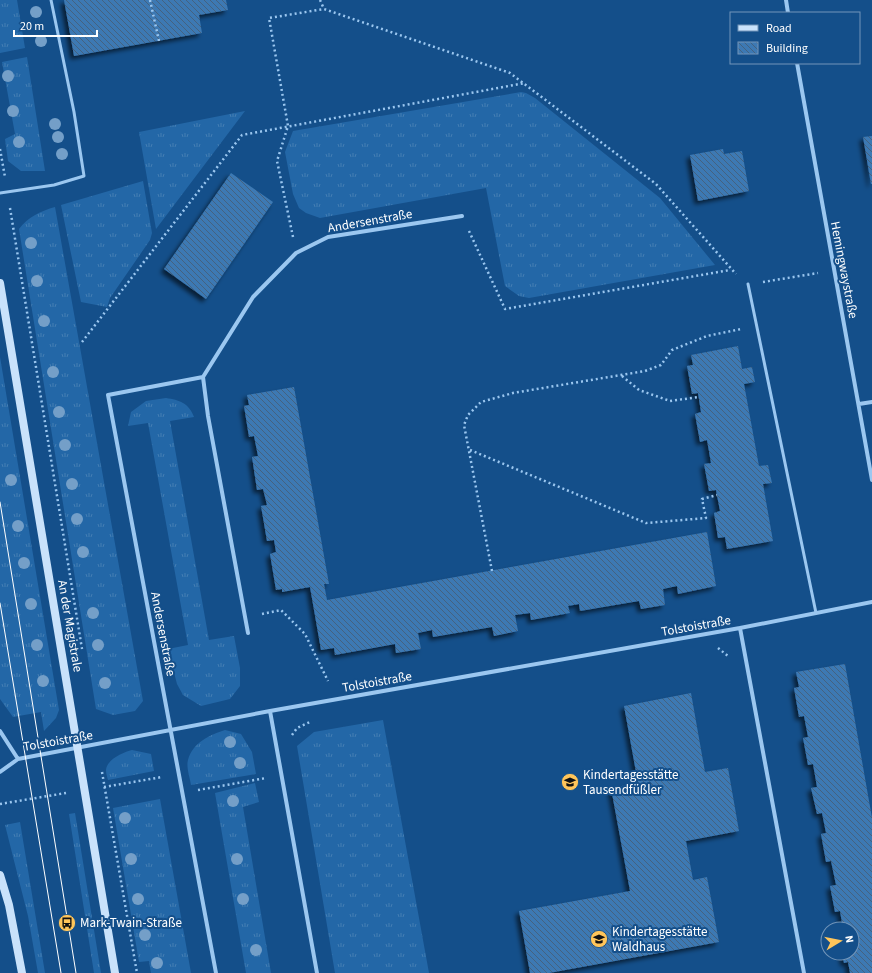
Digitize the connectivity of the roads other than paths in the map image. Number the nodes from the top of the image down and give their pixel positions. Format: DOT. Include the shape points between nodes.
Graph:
graph roads {
  1 [pos="51,0"];
  2 [pos="786,0"];
  3 [pos="788,12"];
  4 [pos="797,64"];
  5 [pos="0,193"];
  6 [pos="462,216"];
  7 [pos="0,283"];
  8 [pos="748,284"];
  9 [pos="203,377"];
  10 [pos="872,402"];
  11 [pos="859,404"];
  12 [pos="872,480"];
  13 [pos="872,602"];
  14 [pos="816,612"];
  15 [pos="740,628"];
  16 [pos="248,633"];
  17 [pos="270,711"];
  18 [pos="0,731"];
  19 [pos="171,731"];
  20 [pos="78,748"];
  21 [pos="18,758"];
  22 [pos="0,772"];
  23 [pos="0,875"];
  24 [pos="22,973"];
  25 [pos="115,973"];
  26 [pos="216,973"];
  27 [pos="317,973"];
  28 [pos="804,973"];
  1 -- 5 [label="lane" via="84,176 54,185"];
  2 -- 3 [label="street"];
  4 -- 11 [label="street, Hemingwaystraße"];
  6 -- 9 [label="street, Andersenstraße" via="328,237 296,253 253,297"];
  7 -- 20 [label="main road, An der Magistrale"];
  8 -- 14 [label="lane"];
  9 -- 16 [label="street"];
  9 -- 19 [label="street, Andersenstraße" via="108,394"];
  10 -- 11 [label="street"];
  11 -- 12 [label="street, Hemingwaystraße"];
  13 -- 14 [label="street, Tolstoistraße"];
  14 -- 15 [label="street, Tolstoistraße"];
  15 -- 17 [label="street, Tolstoistraße"];
  15 -- 28 [label="street, Tolstoistraße"];
  17 -- 19 [label="street, Tolstoistraße"];
  17 -- 27 [label="street"];
  18 -- 21 [label="street"];
  19 -- 20 [label="street, Tolstoistraße"];
  19 -- 26 [label="street, Andersenstraße"];
  20 -- 21 [label="street, Tolstoistraße"];
  20 -- 25 [label="main road, An der Magistrale"];
  21 -- 22 [label="street"];
  23 -- 24 [label="main road" via="9,905"];
}
